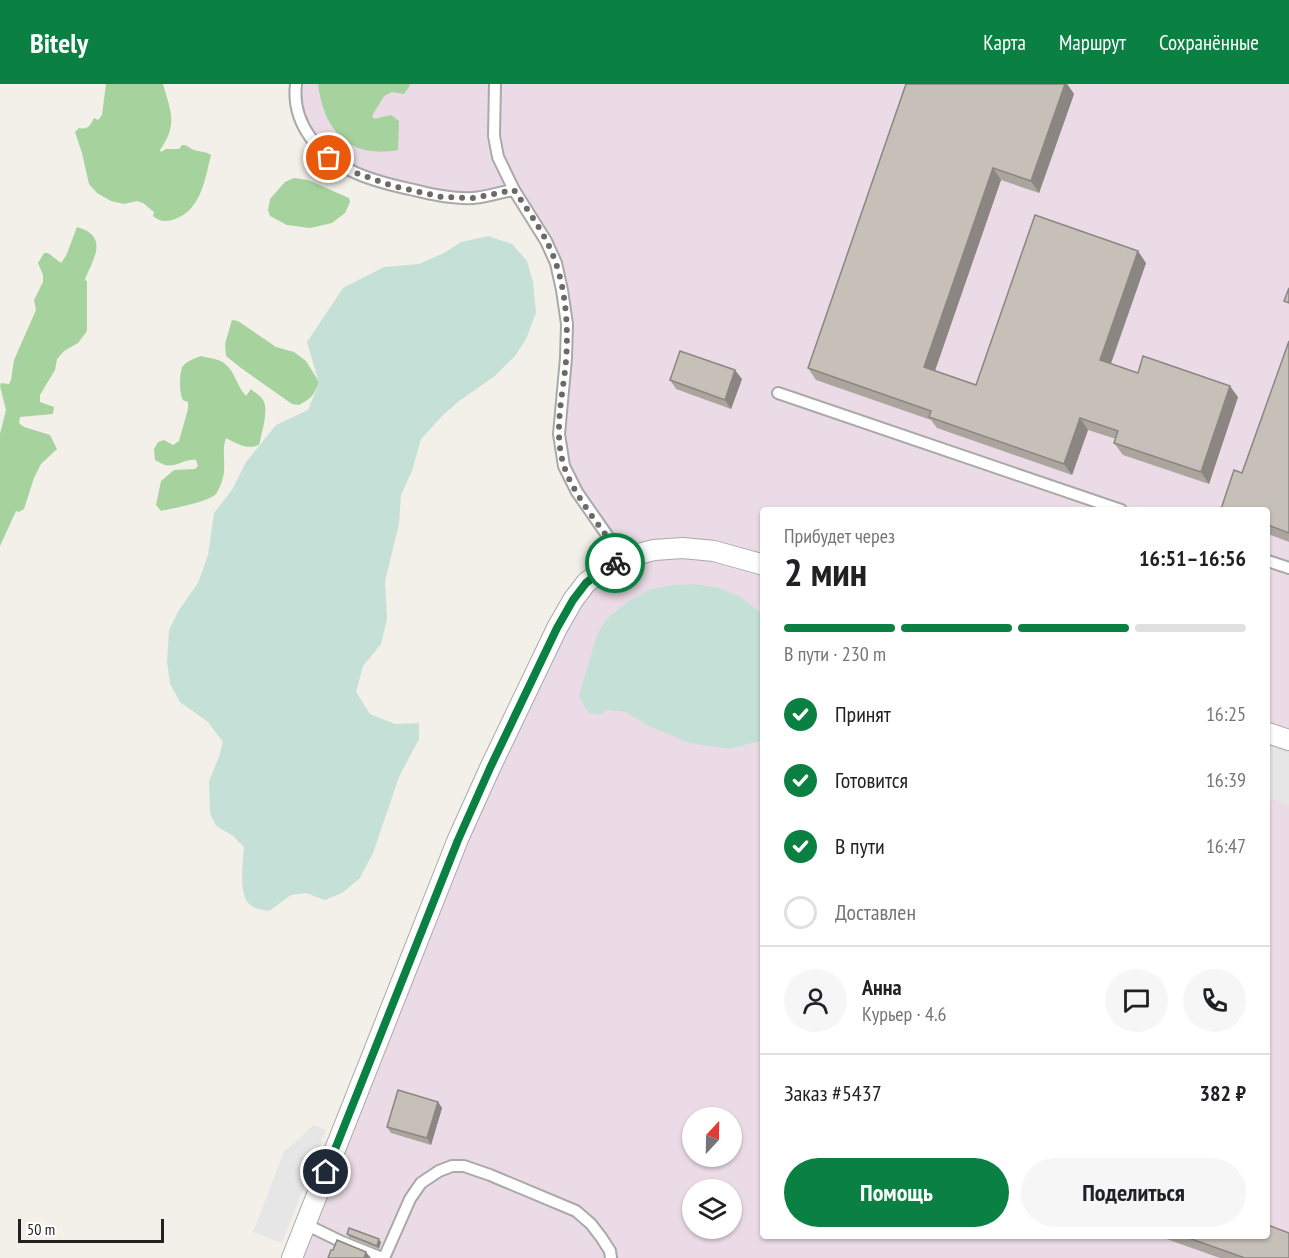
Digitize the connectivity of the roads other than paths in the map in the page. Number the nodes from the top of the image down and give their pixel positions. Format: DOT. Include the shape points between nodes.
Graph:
graph roads {
  1 [pos="296,84"];
  2 [pos="495,84"];
  3 [pos="514,190"];
  4 [pos="778,393"];
  5 [pos="1112,507"];
  6 [pos="623,558"];
  7 [pos="1270,562"];
  8 [pos="760,565"];
  9 [pos="1289,568"];
  10 [pos="1270,734"];
  11 [pos="1289,740"];
  12 [pos="305,1224"];
  13 [pos="292,1258"];
  14 [pos="383,1258"];
  15 [pos="611,1258"];
  1 -- 3 [label="lane" via="298,117 311,139 329,158 356,173 442,197 474,198"];
  2 -- 3 [label="lane" via="494,136 498,157"];
  3 -- 6 [label="lane" via="546,241 562,290 567,324 559,434 564,466 577,492"];
  4 -- 5 [label="lane"];
  6 -- 8 [label="street" via="683,548 714,551"];
  6 -- 12 [label="street" via="586,583 573,600 495,757"];
  7 -- 9 [label="lane"];
  10 -- 11 [label="street"];
  12 -- 13 [label="street"];
  12 -- 14 [label="lane"];
  14 -- 15 [label="lane" via="421,1183 452,1166 490,1175 576,1211 601,1237"];
}
